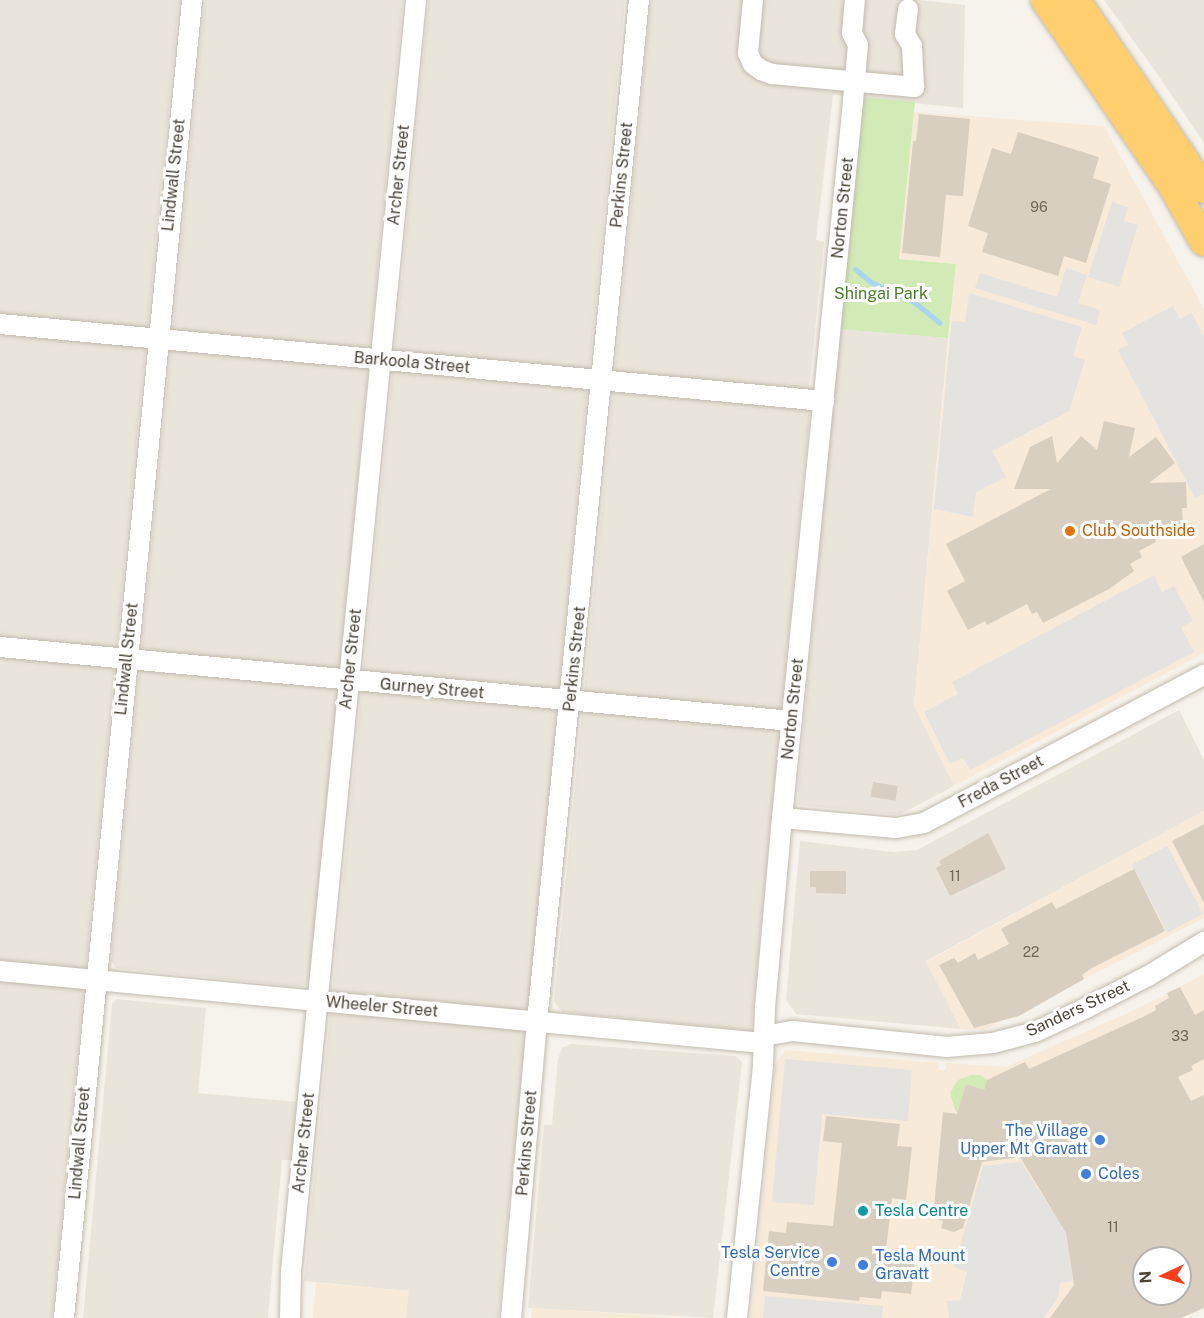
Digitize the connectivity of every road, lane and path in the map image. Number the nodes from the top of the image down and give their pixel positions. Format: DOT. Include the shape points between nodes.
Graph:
graph roads {
  1 [pos="192,0"];
  2 [pos="416,0"];
  3 [pos="639,0"];
  4 [pos="753,0"];
  5 [pos="855,0"];
  6 [pos="1045,0"];
  7 [pos="1076,0"];
  8 [pos="908,9"];
  9 [pos="855,81"];
  10 [pos="1204,189"];
  11 [pos="1204,242"];
  12 [pos="0,324"];
  13 [pos="158,339"];
  14 [pos="381,361"];
  15 [pos="602,381"];
  16 [pos="824,401"];
  17 [pos="0,647"];
  18 [pos="128,658"];
  19 [pos="1204,675"];
  20 [pos="349,681"];
  21 [pos="571,702"];
  22 [pos="792,721"];
  23 [pos="782,818"];
  24 [pos="1204,942"];
  25 [pos="0,971"];
  26 [pos="96,979"];
  27 [pos="319,1001"];
  28 [pos="537,1022"];
  29 [pos="763,1040"];
  30 [pos="64,1318"];
  31 [pos="290,1318"];
  32 [pos="511,1318"];
  33 [pos="737,1318"];
  1 -- 13 [label="street, Lindwall Street"];
  2 -- 14 [label="street, Archer Street"];
  3 -- 15 [label="street, Perkins Street"];
  4 -- 9 [label="street" via="748,53 753,64 772,74"];
  5 -- 9 [label="street, Norton Street"];
  6 -- 11 [label="highway" via="1173,187"];
  7 -- 10 [label="highway"];
  8 -- 9 [label="street" via="906,34 912,46 914,87"];
  9 -- 16 [label="street, Norton Street"];
  12 -- 13 [label="street, Barkoola Street"];
  13 -- 14 [label="street, Barkoola Street"];
  13 -- 18 [label="street, Lindwall Street"];
  14 -- 15 [label="street, Barkoola Street"];
  14 -- 20 [label="street, Archer Street"];
  15 -- 16 [label="street, Barkoola Street"];
  15 -- 21 [label="street, Perkins Street"];
  16 -- 22 [label="street, Norton Street"];
  17 -- 18 [label="street, Gurney Street"];
  18 -- 20 [label="street, Gurney Street"];
  18 -- 26 [label="street, Lindwall Street"];
  19 -- 23 [label="street, Freda Street" via="924,823 896,828"];
  20 -- 21 [label="street, Gurney Street"];
  20 -- 27 [label="street, Archer Street"];
  21 -- 22 [label="street, Gurney Street"];
  21 -- 28 [label="street, Perkins Street"];
  22 -- 23 [label="street, Norton Street"];
  23 -- 29 [label="street, Norton Street"];
  24 -- 29 [label="street, Sanders Street" via="1086,1008 1035,1032 993,1043 947,1047 793,1031"];
  25 -- 26 [label="street, Wheeler Street"];
  26 -- 27 [label="street, Wheeler Street"];
  26 -- 30 [label="street, Lindwall Street"];
  27 -- 28 [label="street, Wheeler Street"];
  27 -- 31 [label="street, Archer Street" via="291,1271"];
  28 -- 29 [label="street, Wheeler Street"];
  28 -- 32 [label="street, Perkins Street"];
  29 -- 33 [label="street, Norton Street"];
}
